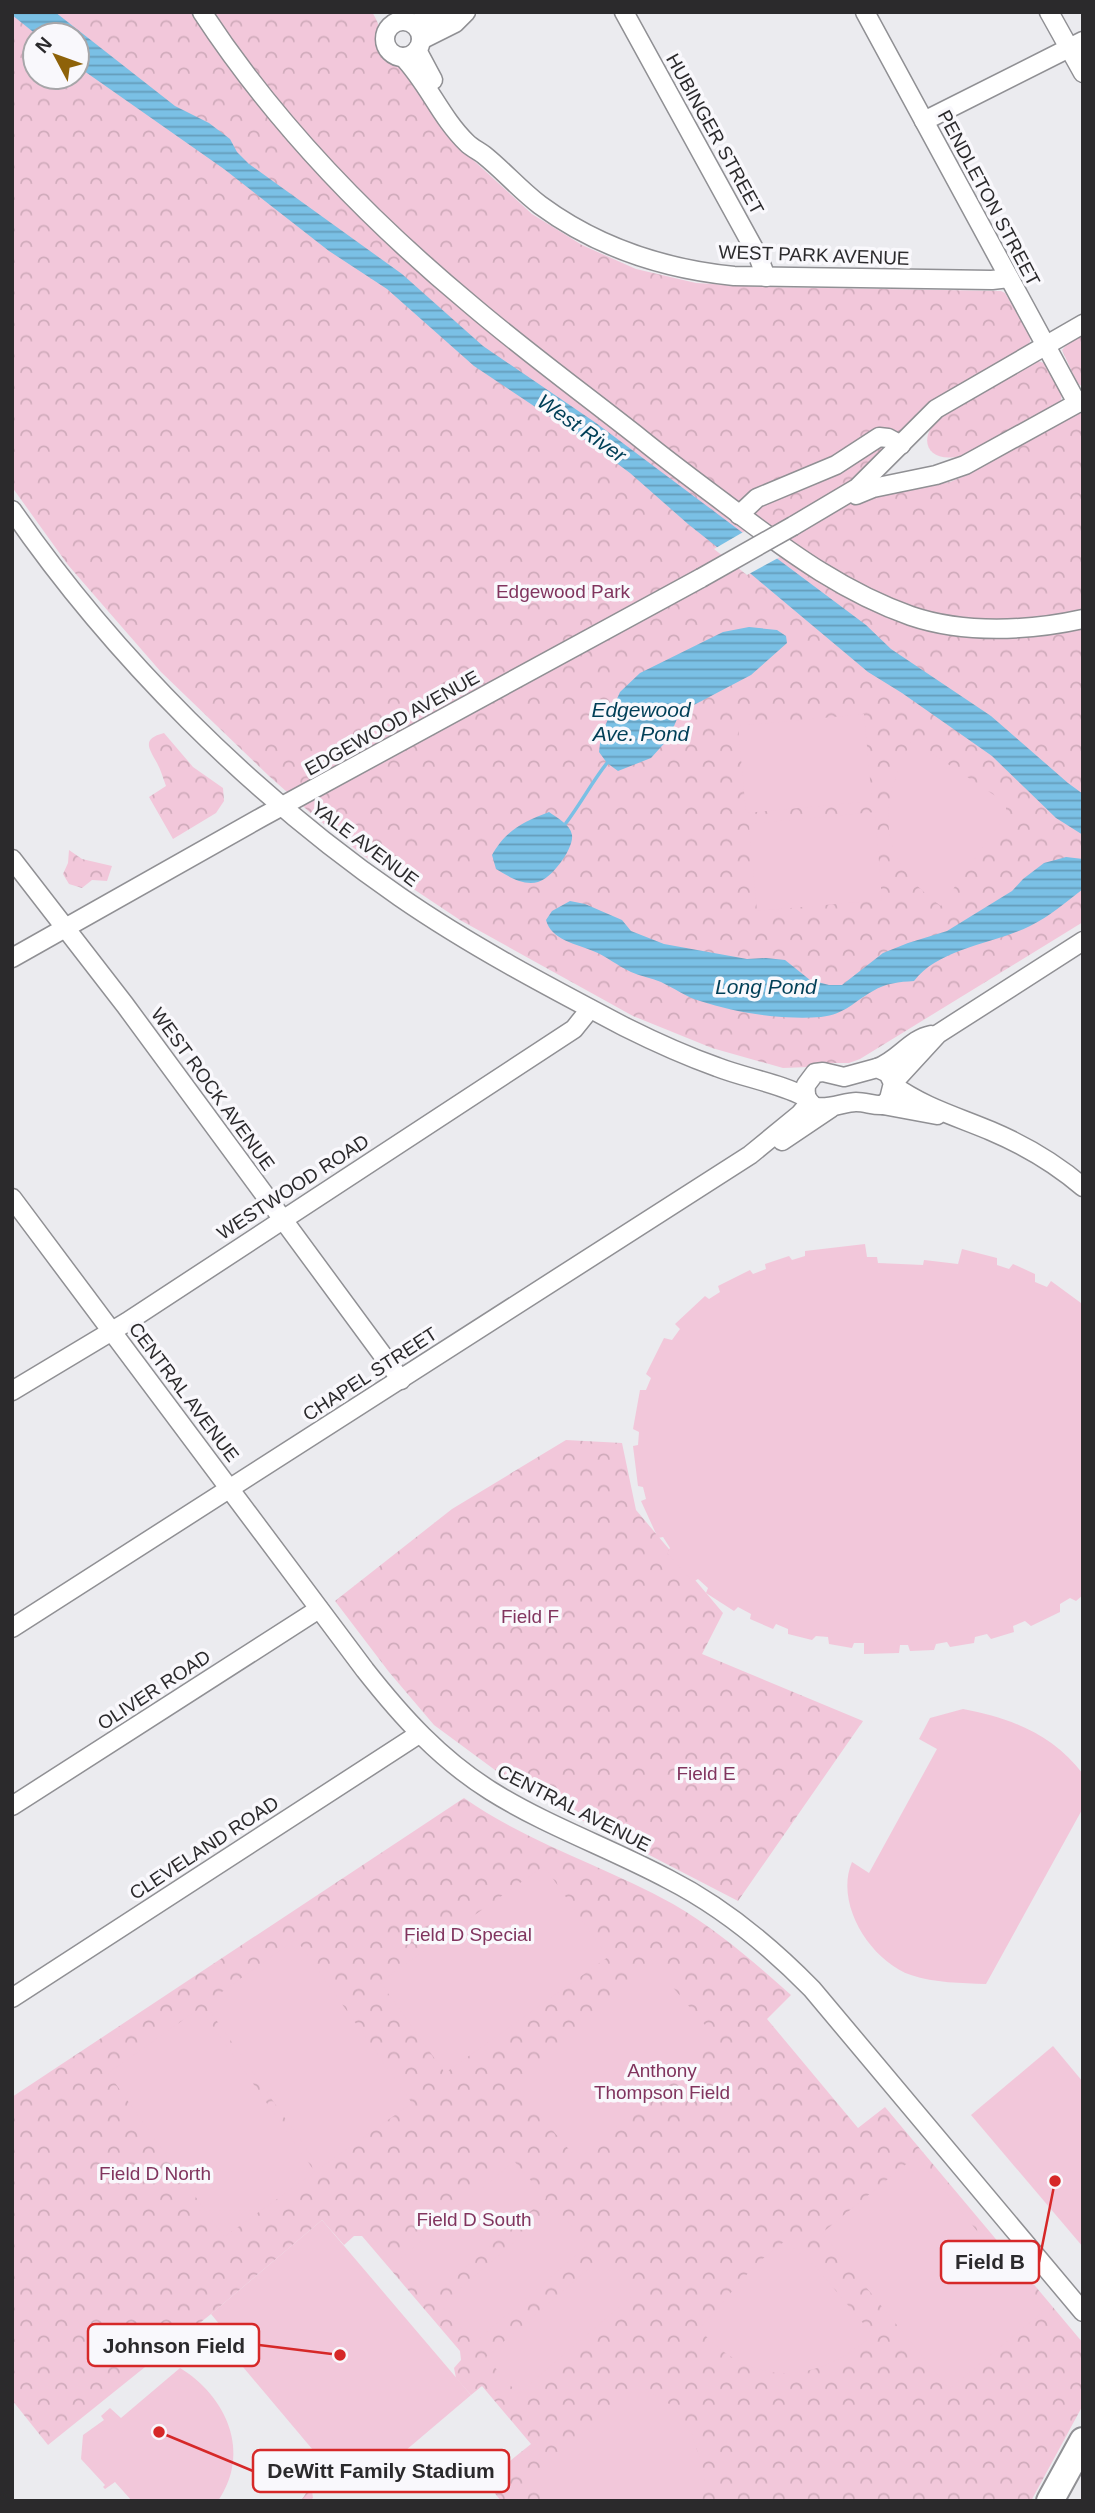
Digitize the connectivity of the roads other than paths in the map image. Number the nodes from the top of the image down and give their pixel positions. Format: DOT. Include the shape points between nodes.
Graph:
graph roads {
  1 [pos="202,12"];
  2 [pos="446,12"];
  3 [pos="466,12"];
  4 [pos="624,12"];
  5 [pos="865,12"];
  6 [pos="1049,12"];
  7 [pos="402,31"];
  8 [pos="1076,44"];
  9 [pos="1083,73"];
  10 [pos="924,121"];
  11 [pos="766,277"];
  12 [pos="1009,278"];
  13 [pos="1083,324"];
  14 [pos="1046,345"];
  15 [pos="1080,401"];
  16 [pos="901,445"];
  17 [pos="12,510"];
  18 [pos="739,514"];
  19 [pos="793,526"];
  20 [pos="1083,619"];
  21 [pos="283,807"];
  22 [pos="12,859"];
  23 [pos="65,929"];
  24 [pos="1083,941"];
  25 [pos="12,958"];
  26 [pos="590,1009"];
  27 [pos="938,1034"];
  28 [pos="877,1068"];
  29 [pos="744,1076"];
  30 [pos="809,1078"];
  31 [pos="893,1084"];
  32 [pos="809,1100"];
  33 [pos="883,1105"];
  34 [pos="831,1108"];
  35 [pos="951,1116"];
  36 [pos="750,1155"];
  37 [pos="1083,1187"];
  38 [pos="12,1198"];
  39 [pos="281,1219"];
  40 [pos="112,1331"];
  41 [pos="401,1380"];
  42 [pos="12,1391"];
  43 [pos="230,1489"];
  44 [pos="320,1609"];
  45 [pos="12,1628"];
  46 [pos="419,1734"];
  47 [pos="12,1806"];
  48 [pos="12,1998"];
  49 [pos="1083,2312"];
  50 [pos="1083,2441"];
  51 [pos="1050,2501"];
  1 -- 18 [label="street" via="297,135 424,264 520,346"];
  2 -- 7 [label="street"];
  3 -- 7 [label="street" via="456,23"];
  4 -- 11 [label="street, HUBINGER STREET"];
  5 -- 10 [label="street, PENDLETON STREET"];
  6 -- 8 [label="street"];
  7 -- 11 [label="street, WEST PARK AVENUE" via="420,76 460,136 541,206 577,229 643,258 702,272"];
  8 -- 9 [label="street"];
  8 -- 10 [label="street"];
  10 -- 12 [label="street, PENDLETON STREET"];
  11 -- 12 [label="street, WEST PARK AVENUE"];
  12 -- 14 [label="street, PENDLETON STREET"];
  13 -- 14 [label="street, EDGEWOOD AVENUE"];
  14 -- 15 [label="street, PENDLETON STREET"];
  14 -- 16 [label="street, EDGEWOOD AVENUE" via="936,409"];
  15 -- 19 [label="street, EDGEWOOD AVENUE" via="965,466 873,488"];
  16 -- 18 [label="street" via="879,437 836,465 757,498"];
  16 -- 19 [label="street, EDGEWOOD AVENUE" via="858,488"];
  17 -- 21 [label="street, YALE AVENUE" via="68,586 139,668"];
  18 -- 20 [label="street" via="820,573 915,617 988,627"];
  19 -- 21 [label="street, EDGEWOOD AVENUE, bridge"];
  21 -- 23 [label="street, EDGEWOOD AVENUE"];
  21 -- 26 [label="street, YALE AVENUE" via="430,918"];
  22 -- 23 [label="street, WEST ROCK AVENUE"];
  23 -- 25 [label="street, EDGEWOOD AVENUE"];
  23 -- 39 [label="street, WEST ROCK AVENUE"];
  24 -- 27 [label="street"];
  26 -- 29 [label="street, YALE AVENUE"];
  26 -- 39 [label="street, WESTWOOD ROAD" via="574,1029"];
  27 -- 28 [label="street" via="921,1037 889,1064"];
  27 -- 31 [label="street"];
  28 -- 30 [label="street, YALE AVENUE" via="844,1077 823,1072"];
  28 -- 31 [label="street" via="888,1073"];
  29 -- 30 [label="street, YALE AVENUE"];
  29 -- 32 [label="street, YALE AVENUE"];
  30 -- 32 [label="street" via="805,1091"];
  31 -- 33 [label="street"];
  31 -- 35 [label="street"];
  32 -- 34 [label="street, YALE AVENUE" via="817,1107"];
  32 -- 36 [label="street, CHAPEL STREET" via="800,1114"];
  33 -- 34 [label="street" via="848,1102"];
  33 -- 35 [label="street"];
  34 -- 36 [label="street, CHAPEL STREET" via="783,1141"];
  35 -- 37 [label="street" via="1035,1153"];
  36 -- 41 [label="street, CHAPEL STREET"];
  38 -- 40 [label="street, CENTRAL AVENUE"];
  39 -- 40 [label="street, WESTWOOD ROAD"];
  39 -- 41 [label="street, WEST ROCK AVENUE"];
  40 -- 42 [label="street, WESTWOOD ROAD"];
  40 -- 43 [label="street, CENTRAL AVENUE"];
  41 -- 43 [label="street, CHAPEL STREET"];
  43 -- 44 [label="street, CENTRAL AVENUE"];
  43 -- 45 [label="street, CHAPEL STREET"];
  44 -- 46 [label="street, CENTRAL AVENUE"];
  44 -- 47 [label="street, OLIVER ROAD"];
  46 -- 48 [label="street, CLEVELAND ROAD"];
  46 -- 49 [label="street, CENTRAL AVENUE" via="490,1790 669,1879 729,1915 776,1954 812,1989"];
  50 -- 51 [label="highway"];
}
